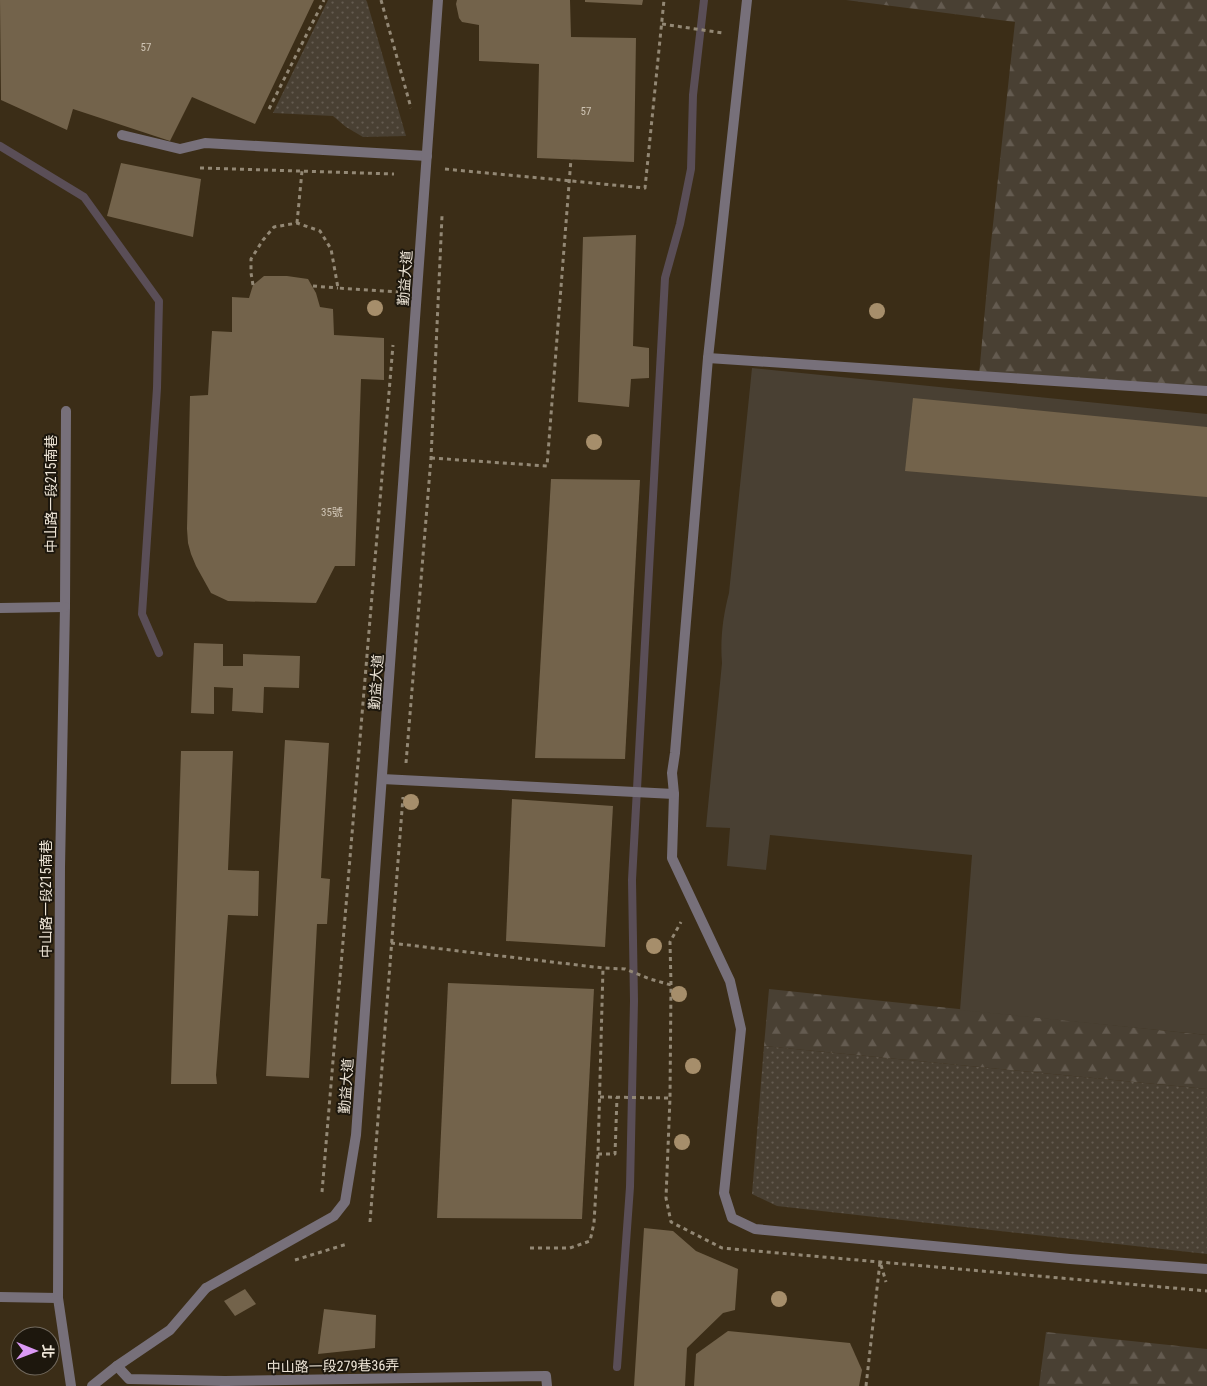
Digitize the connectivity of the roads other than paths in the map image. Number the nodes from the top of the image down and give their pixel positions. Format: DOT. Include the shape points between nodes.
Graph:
graph roads {
  1 [pos="438,0"];
  2 [pos="747,0"];
  3 [pos="122,135"];
  4 [pos="427,156"];
  5 [pos="708,358"];
  6 [pos="1207,391"];
  7 [pos="66,411"];
  8 [pos="65,607"];
  9 [pos="0,608"];
  10 [pos="382,779"];
  11 [pos="674,794"];
  12 [pos="1207,1269"];
  13 [pos="0,1297"];
  14 [pos="58,1298"];
  15 [pos="117,1366"];
  16 [pos="107,1374"];
  17 [pos="225,1384"];
  18 [pos="71,1386"];
  19 [pos="92,1386"];
  20 [pos="109,1386"];
  21 [pos="546,1386"];
  1 -- 4 [label="street, 勤益大道"];
  2 -- 5 [label="street"];
  3 -- 4 [label="street" via="180,149 205,143"];
  4 -- 10 [label="street, 勤益大道"];
  5 -- 6 [label="street"];
  5 -- 11 [label="street" via="672,773"];
  7 -- 8 [label="street, 中山路一段215南巷"];
  8 -- 9 [label="street"];
  8 -- 14 [label="street, 中山路一段215南巷"];
  10 -- 11 [label="street"];
  10 -- 15 [label="street, 勤益大道" via="356,1135 345,1202 334,1216 206,1288 170,1330"];
  11 -- 12 [label="street" via="672,858 730,981 741,1029 724,1193 732,1218 755,1229"];
  13 -- 14 [label="street"];
  14 -- 18 [label="street, 中山路一段215南巷"];
  15 -- 16 [label="street"];
  15 -- 17 [label="street, 中山路一段279巷36弄" via="129,1379"];
  16 -- 19 [label="street"];
  16 -- 20 [label="street"];
  17 -- 21 [label="street, 中山路一段279巷36弄" via="546,1376"];
}
